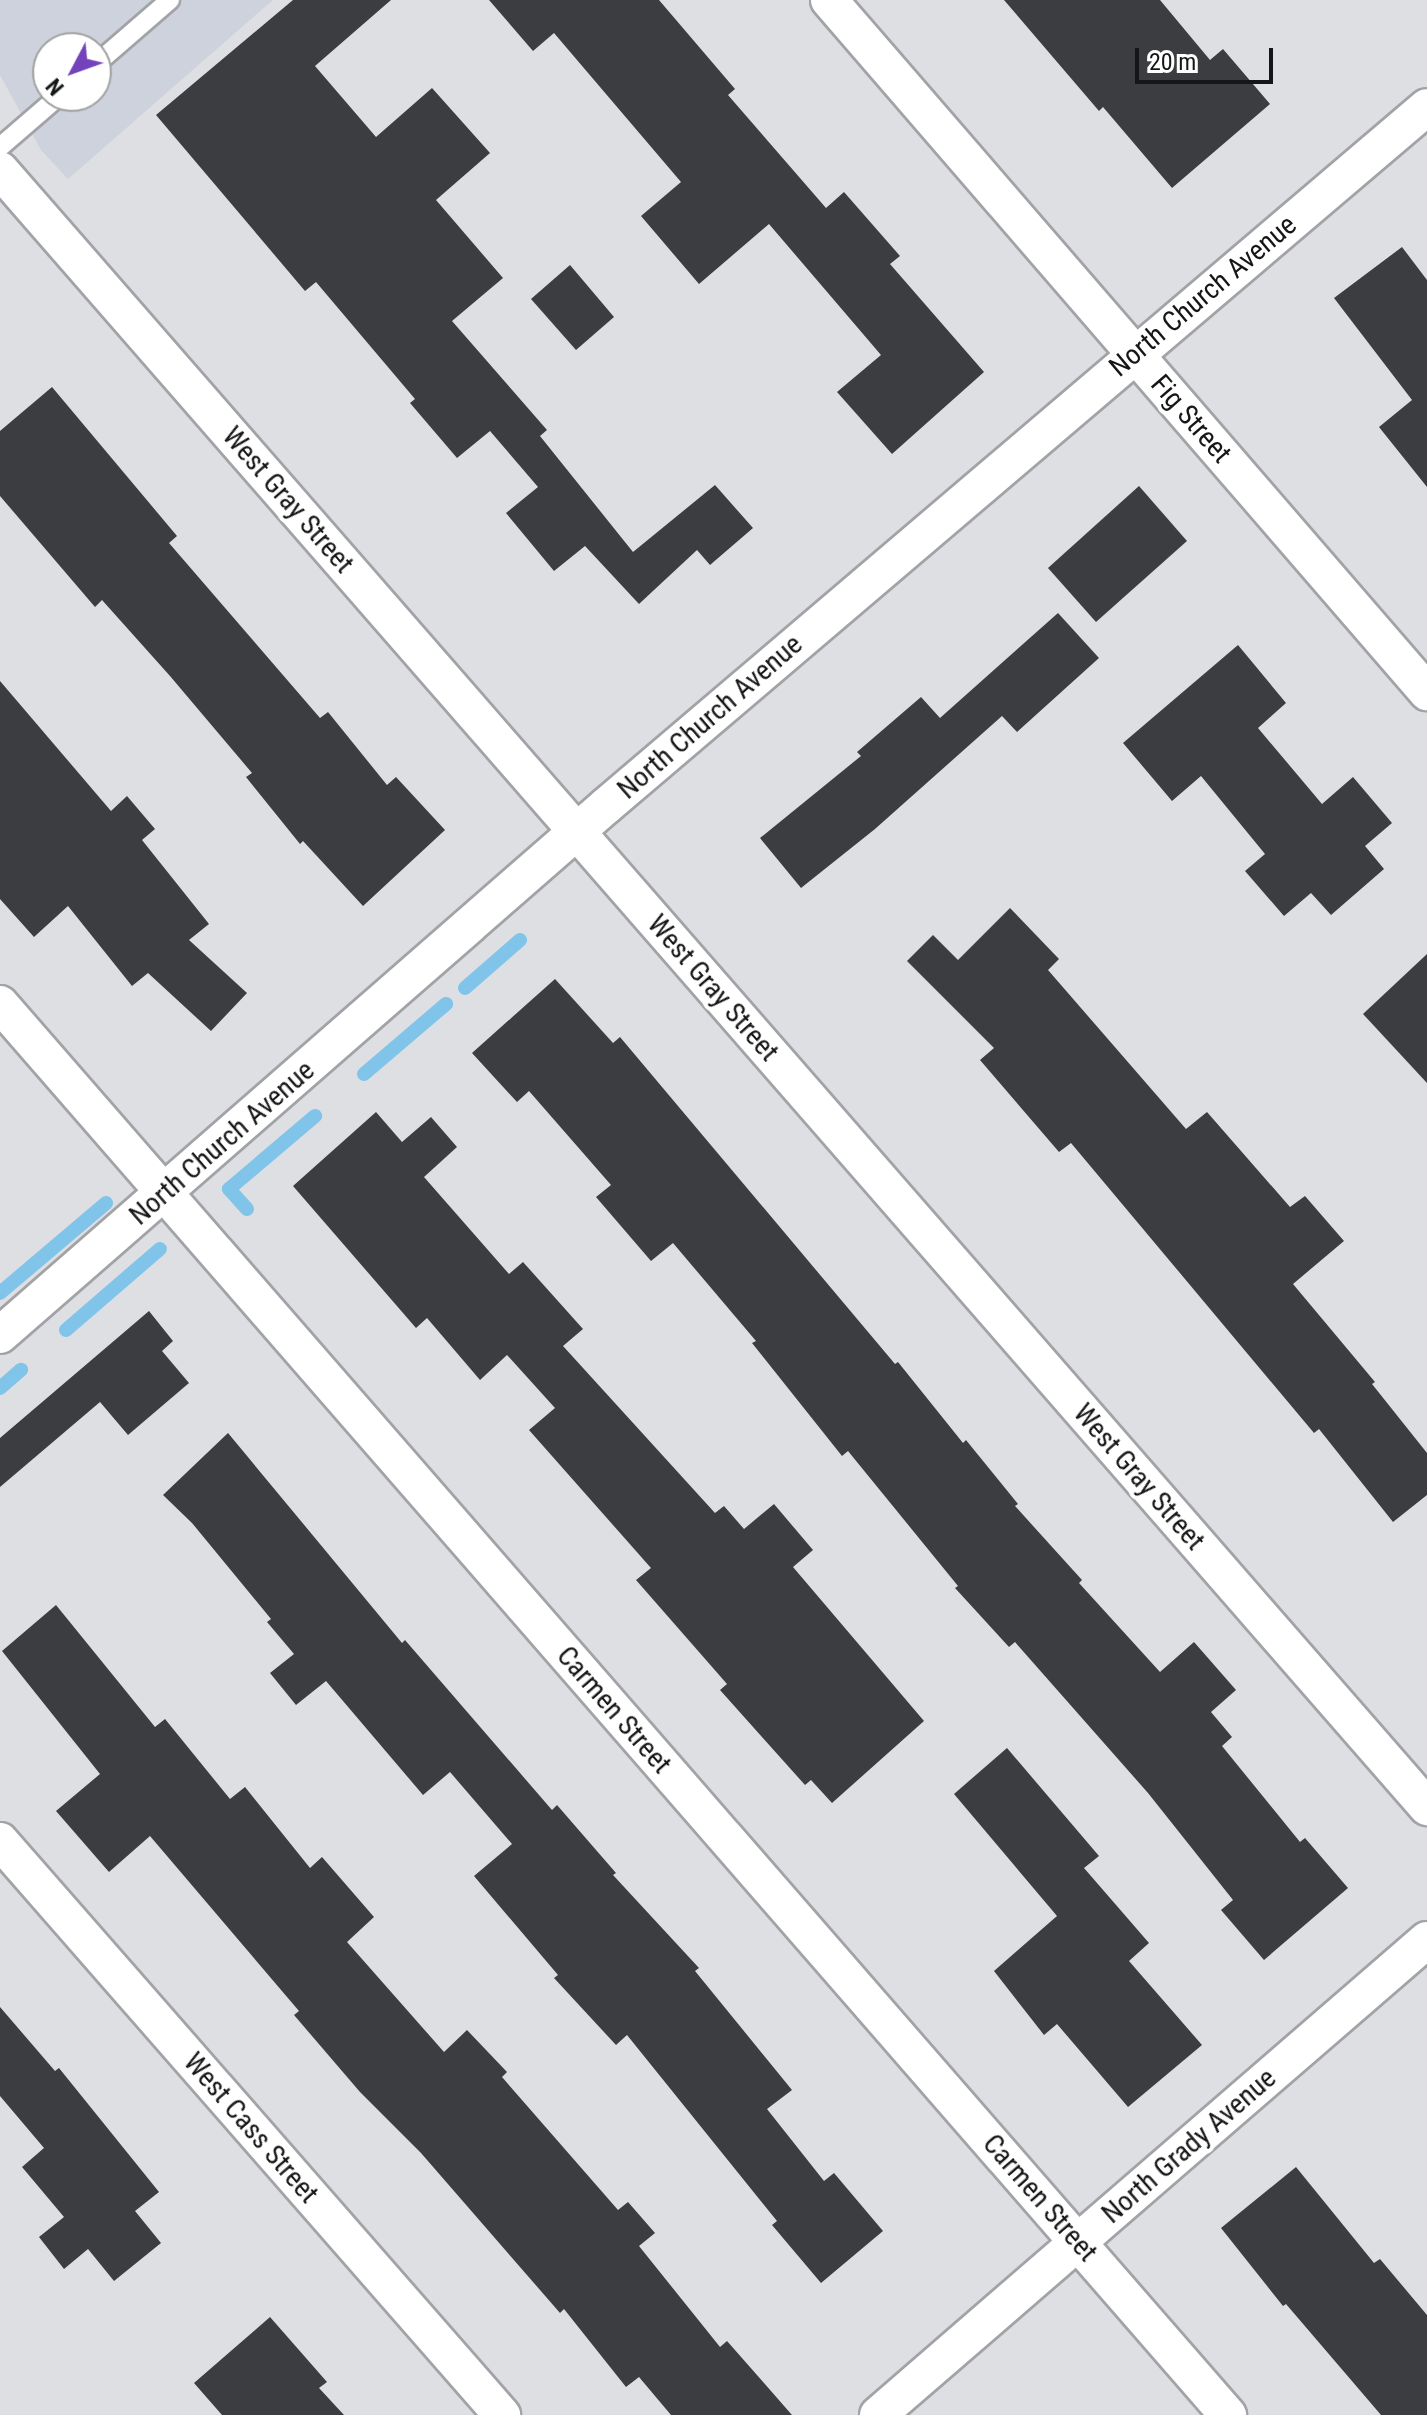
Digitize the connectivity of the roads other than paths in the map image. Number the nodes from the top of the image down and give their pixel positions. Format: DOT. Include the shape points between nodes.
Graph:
graph roads {
  1 [pos="170,0"];
  2 [pos="829,0"];
  3 [pos="112,50"];
  4 [pos="1427,107"];
  5 [pos="40,112"];
  6 [pos="0,147"];
  7 [pos="0,170"];
  8 [pos="1134,353"];
  9 [pos="1427,692"];
  10 [pos="577,832"];
  11 [pos="0,1004"];
  12 [pos="165,1193"];
  13 [pos="0,1335"];
  14 [pos="1427,1807"];
  15 [pos="0,1841"];
  16 [pos="1427,1940"];
  17 [pos="1077,2242"];
  18 [pos="502,2415"];
  19 [pos="878,2415"];
  20 [pos="1228,2415"];
  1 -- 3 [label="lane"];
  2 -- 8 [label="street, Fig Street"];
  4 -- 8 [label="street, North Church Avenue"];
  5 -- 6 [label="lane"];
  7 -- 10 [label="street, West Gray Street"];
  8 -- 9 [label="street, Fig Street"];
  8 -- 10 [label="street, North Church Avenue"];
  10 -- 12 [label="street, North Church Avenue"];
  10 -- 14 [label="street, West Gray Street"];
  11 -- 12 [label="street, Carmen Street"];
  12 -- 13 [label="street, North Church Avenue"];
  12 -- 17 [label="street, Carmen Street"];
  15 -- 18 [label="street, West Cass Street"];
  16 -- 17 [label="street, North Grady Avenue"];
  17 -- 19 [label="street, North Grady Avenue"];
  17 -- 20 [label="street, Carmen Street"];
}
